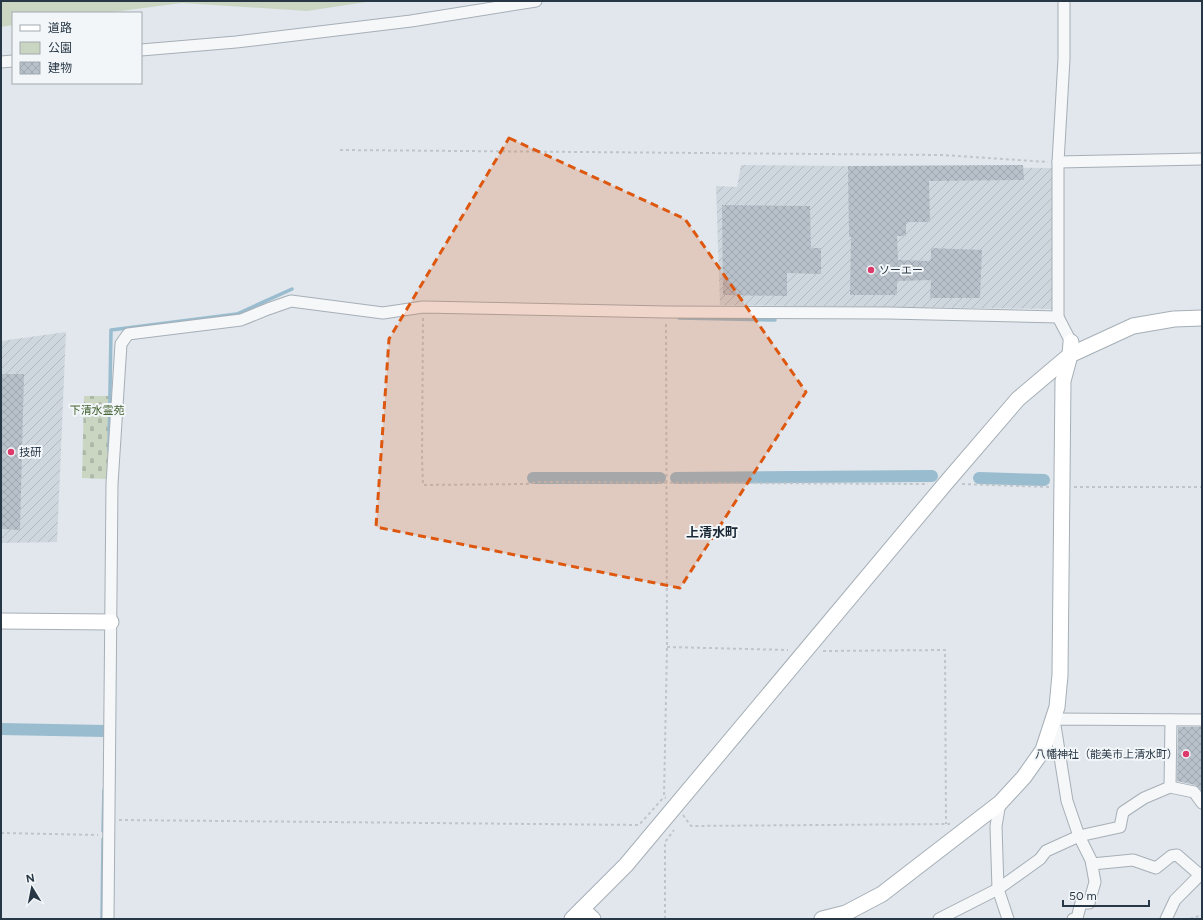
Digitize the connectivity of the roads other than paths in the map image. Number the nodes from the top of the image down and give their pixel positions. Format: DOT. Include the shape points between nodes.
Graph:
graph roads {
  1 [pos="536,1"];
  2 [pos="1064,1"];
  3 [pos="142,50"];
  4 [pos="12,61"];
  5 [pos="1,62"];
  6 [pos="1202,159"];
  7 [pos="1058,162"];
  8 [pos="1058,317"];
  9 [pos="1202,318"];
  10 [pos="1070,348"];
  11 [pos="1,621"];
  12 [pos="111,622"];
  13 [pos="1054,719"];
  14 [pos="1171,720"];
  15 [pos="1202,720"];
  16 [pos="1170,787"];
  17 [pos="1000,803"];
  18 [pos="1202,803"];
  19 [pos="1079,836"];
  20 [pos="1092,864"];
  21 [pos="1201,874"];
  22 [pos="998,889"];
  23 [pos="582,916"];
  24 [pos="108,919"];
  25 [pos="822,919"];
  26 [pos="939,919"];
  27 [pos="1008,919"];
  28 [pos="1075,919"];
  29 [pos="1166,919"];
  1 -- 3 [label="street" via="403,22 236,42"];
  2 -- 7 [label="street" via="1064,59"];
  4 -- 5 [label="street"];
  6 -- 7 [label="street"];
  7 -- 8 [label="street"];
  8 -- 10 [label="street"];
  8 -- 12 [label="street" via="422,307 383,313 291,301 241,320 128,334 121,344 112,484"];
  9 -- 10 [label="street" via="1174,319 1133,326"];
  10 -- 13 [label="street" via="1063,381 1060,675"];
  10 -- 23 [label="street" via="1018,399 806,651 680,811 626,865"];
  11 -- 12 [label="street"];
  12 -- 24 [label="street"];
  13 -- 14 [label="street"];
  13 -- 17 [label="street" via="1043,750"];
  13 -- 19 [label="street" via="1067,801"];
  14 -- 15 [label="street"];
  14 -- 16 [label="street"];
  16 -- 18 [label="street" via="1194,792"];
  16 -- 19 [label="street" via="1144,798 1123,812 1120,827"];
  17 -- 22 [label="street" via="996,826"];
  17 -- 25 [label="street" via="882,894 846,913"];
  19 -- 20 [label="street"];
  19 -- 22 [label="street" via="1046,851 1040,859"];
  20 -- 21 [label="street" via="1133,860 1156,868 1171,856 1177,855"];
  20 -- 28 [label="street" via="1095,882 1089,903 1081,903"];
  21 -- 29 [label="street" via="1175,900"];
  22 -- 26 [label="street"];
  22 -- 27 [label="street"];
}
